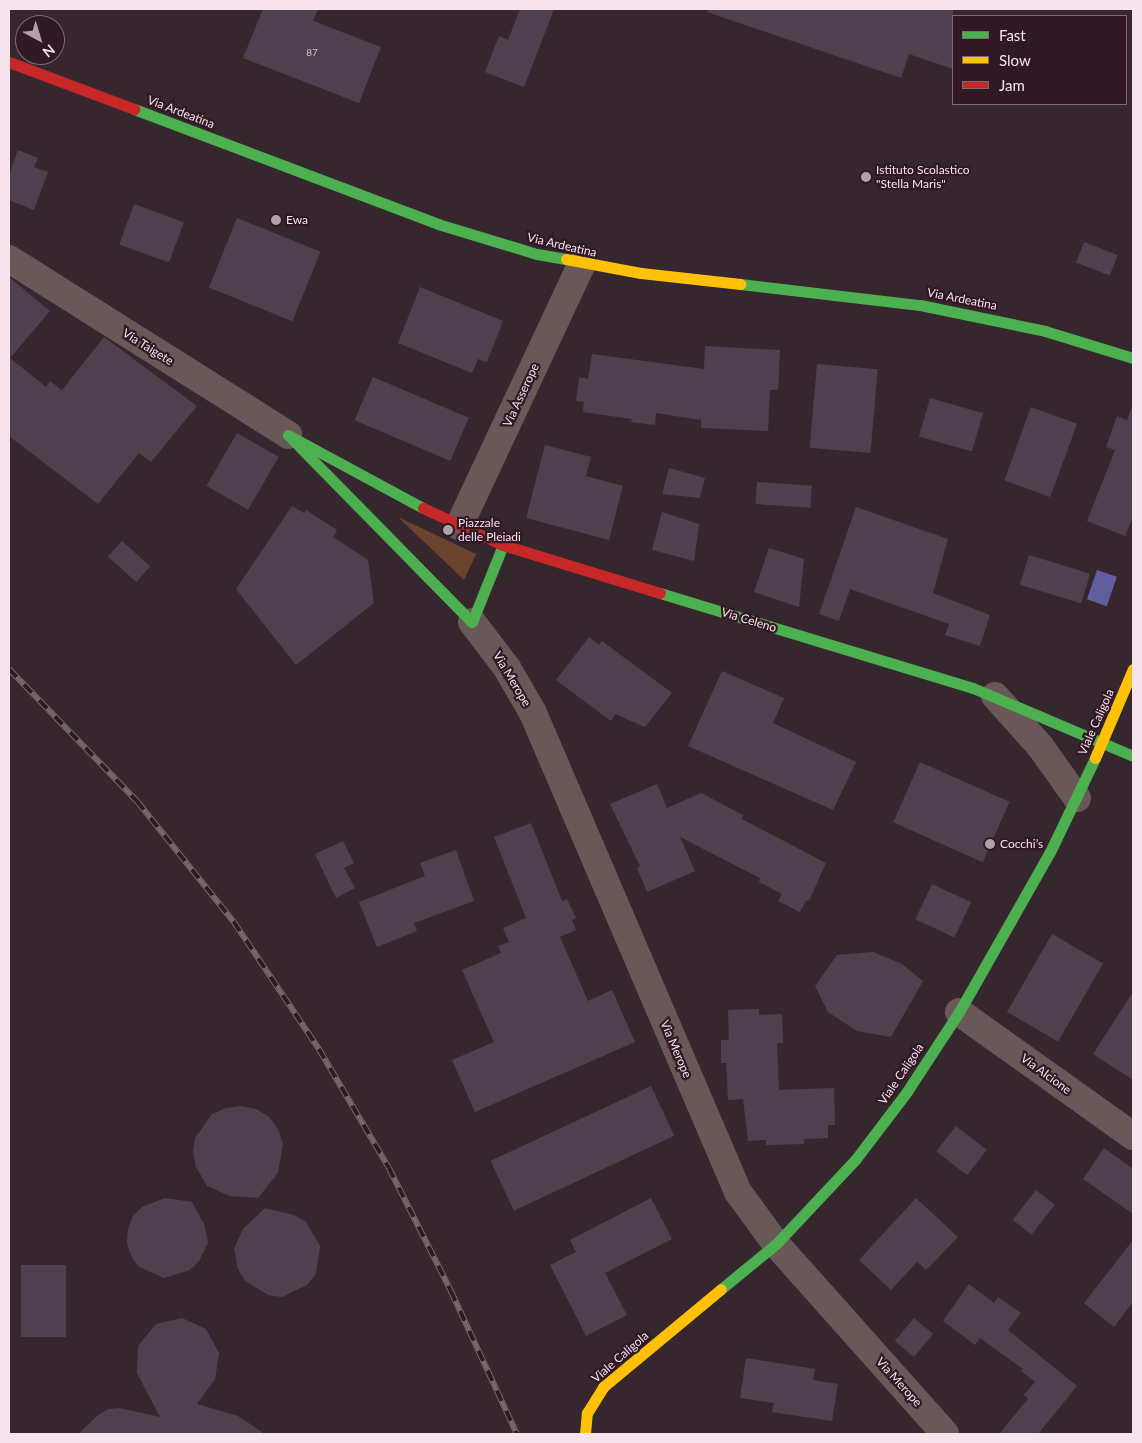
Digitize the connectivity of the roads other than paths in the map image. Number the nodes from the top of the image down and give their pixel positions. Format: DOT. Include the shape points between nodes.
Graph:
graph roads {
  1 [pos="9,62"];
  2 [pos="9,259"];
  3 [pos="582,264"];
  4 [pos="1133,358"];
  5 [pos="288,435"];
  6 [pos="459,526"];
  7 [pos="503,544"];
  8 [pos="472,622"];
  9 [pos="1133,669"];
  10 [pos="995,696"];
  11 [pos="1102,743"];
  12 [pos="1133,756"];
  13 [pos="1077,798"];
  14 [pos="959,1012"];
  15 [pos="1133,1136"];
  16 [pos="776,1244"];
  17 [pos="585,1434"];
  18 [pos="945,1434"];
  1 -- 3 [label="street, Via Ardeatina" via="438,224"];
  2 -- 5 [label="street, Via Taigete"];
  3 -- 4 [label="street, Via Ardeatina" via="920,305 1045,331"];
  3 -- 6 [label="street, Via Asserope"];
  5 -- 6 [label="street"];
  5 -- 8 [label="street"];
  6 -- 7 [label="street"];
  7 -- 8 [label="street"];
  7 -- 10 [label="street, Via Celeno"];
  8 -- 16 [label="street, Via Merope" via="525,698 732,1179 754,1217"];
  9 -- 11 [label="street, Viale Caligola"];
  10 -- 11 [label="street, Via Celeno"];
  10 -- 13 [label="street" via="1040,746"];
  11 -- 12 [label="street, Via Celeno"];
  11 -- 13 [label="street, Viale Caligola"];
  13 -- 14 [label="street, Viale Caligola"];
  14 -- 15 [label="street, Via Alcione"];
  14 -- 16 [label="street, Viale Caligola" via="870,1141"];
  16 -- 17 [label="street, Viale Caligola" via="612,1378 586,1413"];
  16 -- 18 [label="street, Via Merope"];
}
